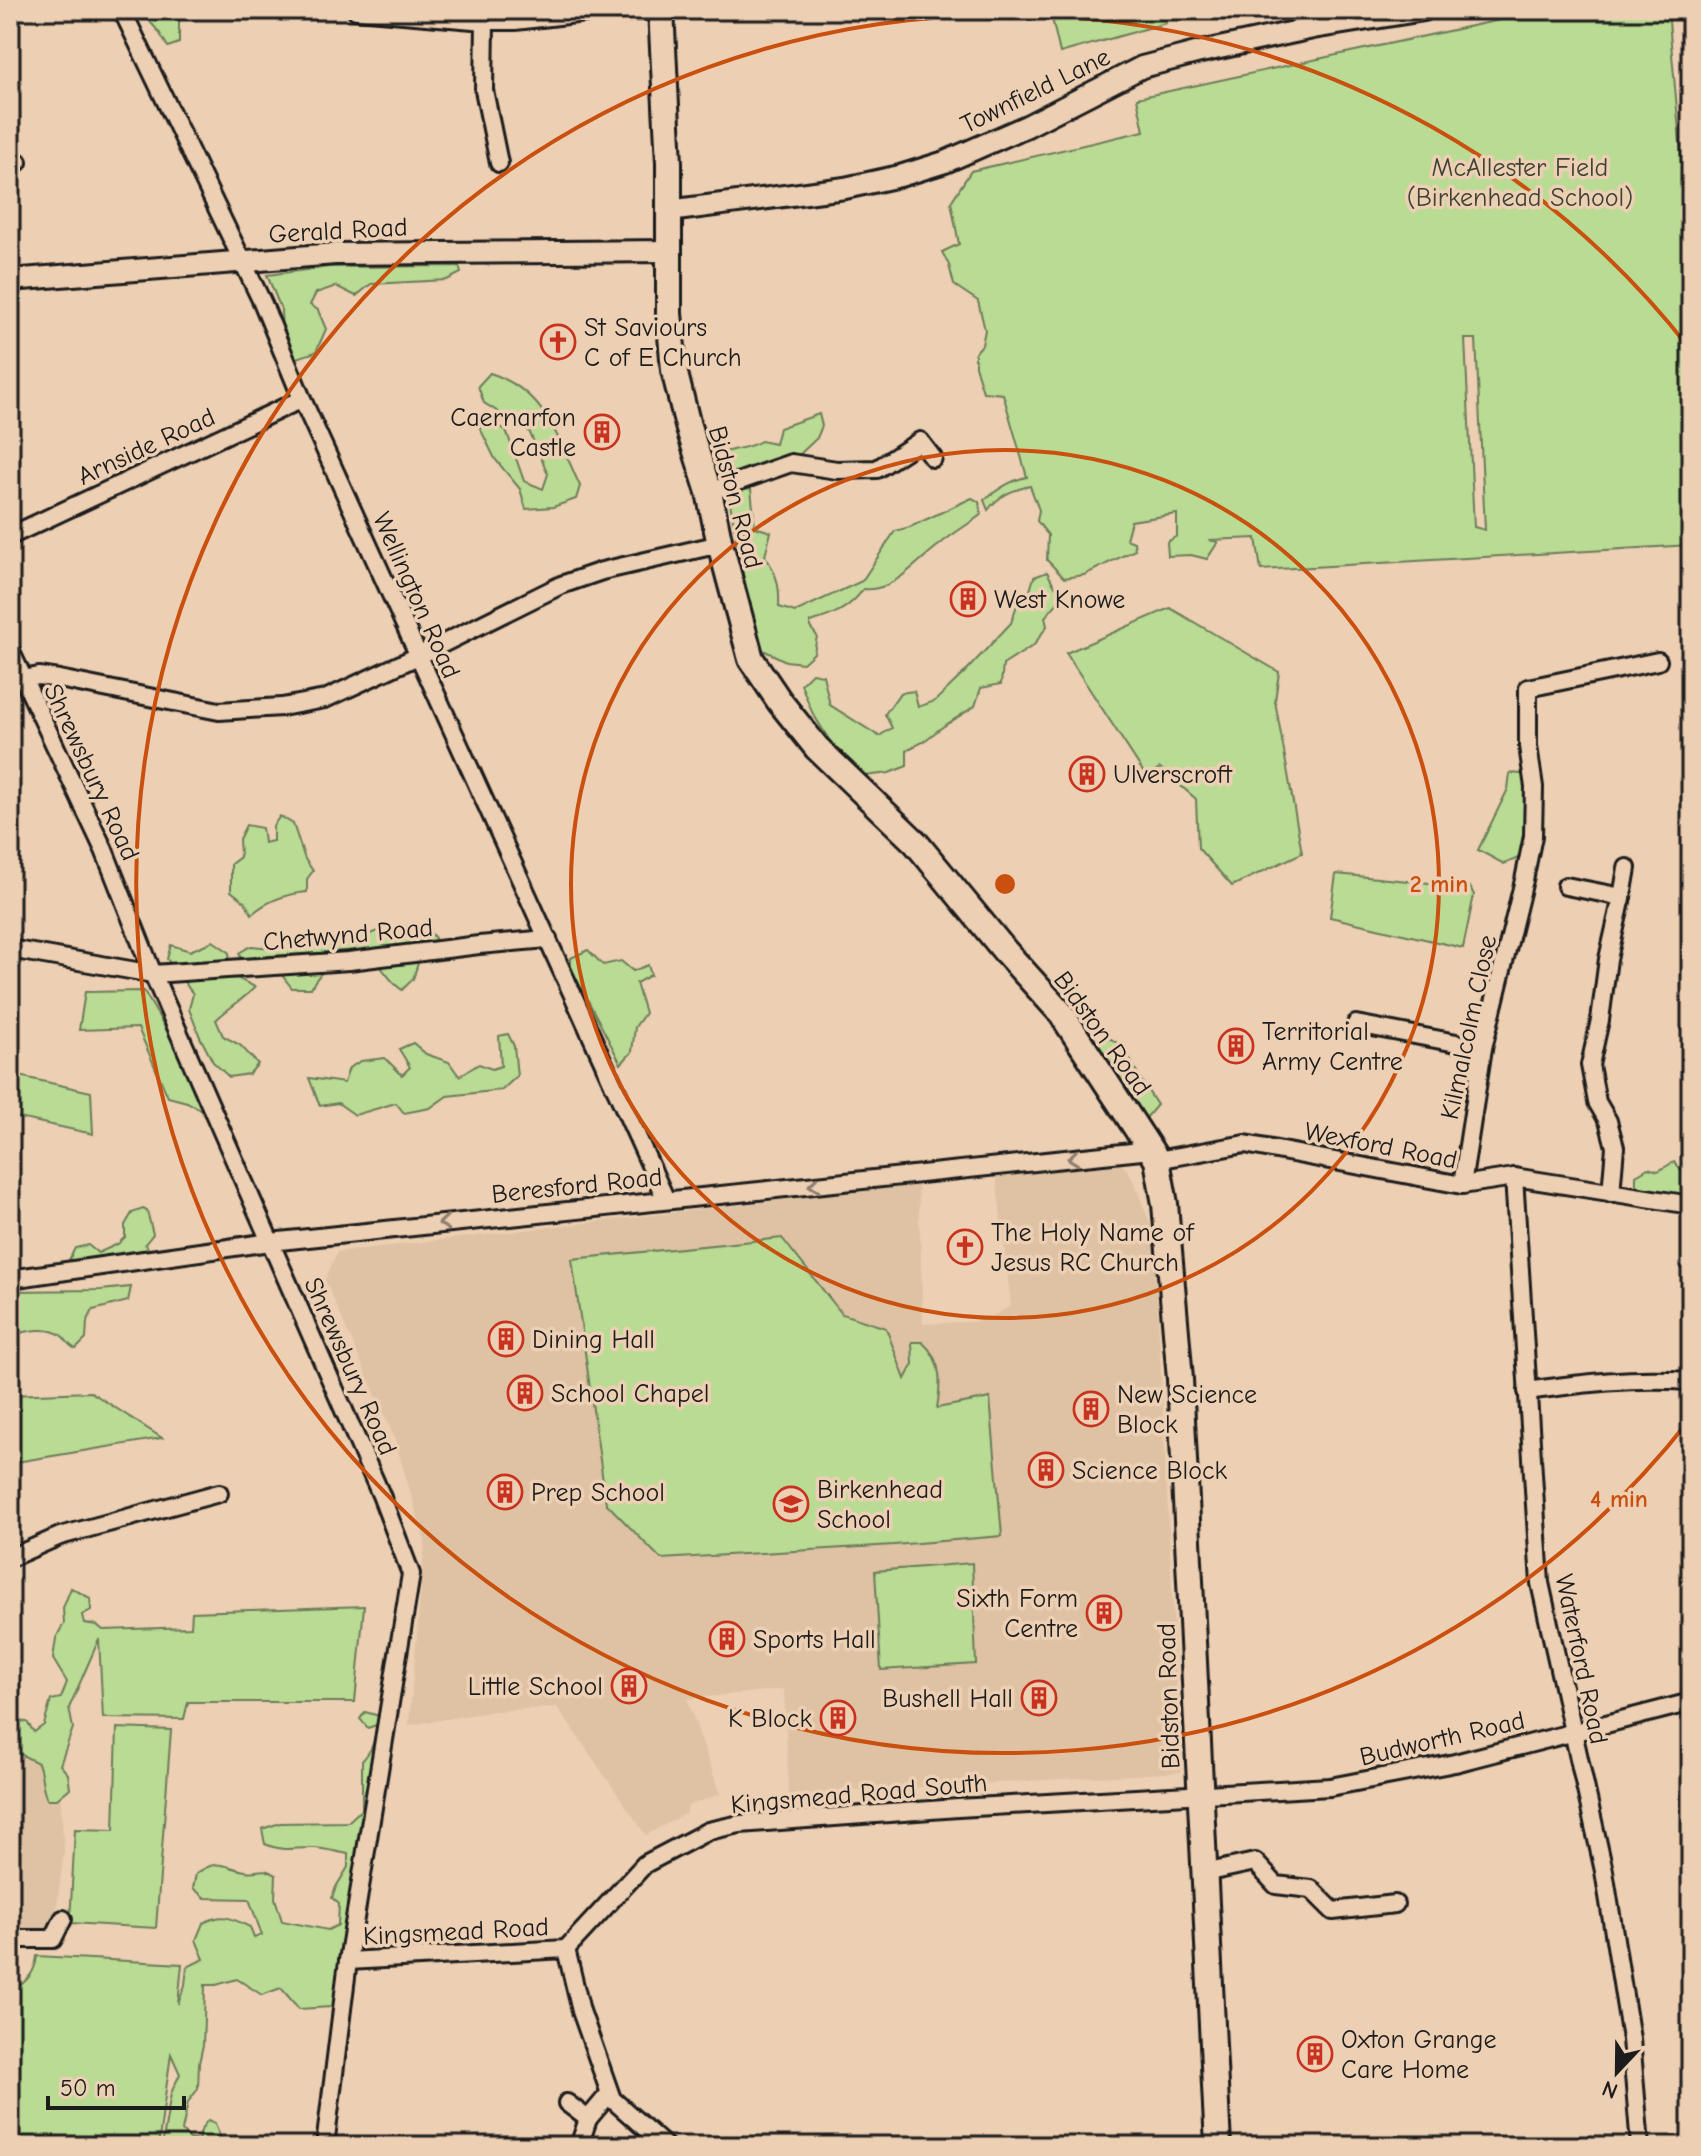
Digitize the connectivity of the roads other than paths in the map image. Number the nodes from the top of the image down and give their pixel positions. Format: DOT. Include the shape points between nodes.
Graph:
graph roads {
  1 [pos="122,10"];
  2 [pos="356,10"];
  3 [pos="661,10"];
  4 [pos="1424,10"];
  5 [pos="388,11"];
  6 [pos="485,21"];
  7 [pos="499,163"];
  8 [pos="669,211"];
  9 [pos="669,251"];
  10 [pos="241,261"];
  11 [pos="10,280"];
  12 [pos="302,399"];
  13 [pos="933,458"];
  14 [pos="709,492"];
  15 [pos="10,536"];
  16 [pos="720,544"];
  17 [pos="10,650"];
  18 [pos="418,656"];
  19 [pos="1658,661"];
  20 [pos="17,671"];
  21 [pos="1627,868"];
  22 [pos="1566,886"];
  23 [pos="1622,897"];
  24 [pos="548,939"];
  25 [pos="10,949"];
  26 [pos="153,974"];
  27 [pos="1356,1024"];
  28 [pos="1483,1048"];
  29 [pos="1154,1155"];
  30 [pos="1514,1177"];
  31 [pos="1462,1185"];
  32 [pos="1611,1193"];
  33 [pos="666,1200"];
  34 [pos="1691,1205"];
  35 [pos="270,1242"];
  36 [pos="10,1279"];
  37 [pos="1691,1383"];
  38 [pos="1527,1391"];
  39 [pos="219,1493"];
  40 [pos="10,1558"];
  41 [pos="1691,1702"];
  42 [pos="1572,1732"];
  43 [pos="1200,1795"];
  44 [pos="1204,1873"];
  45 [pos="1395,1904"];
  46 [pos="63,1919"];
  47 [pos="10,1939"];
  48 [pos="566,1949"];
  49 [pos="348,1961"];
  50 [pos="609,2094"];
  51 [pos="567,2103"];
  52 [pos="588,2119"];
  53 [pos="325,2146"];
  54 [pos="579,2146"];
  55 [pos="665,2146"];
  56 [pos="1218,2146"];
  57 [pos="1640,2146"];
  1 -- 10 [label="street, Wellington Road"];
  2 -- 5 [label="street"];
  3 -- 6 [label="street"];
  3 -- 8 [label="main road, Bidston Road"];
  4 -- 8 [label="street, Townfield Lane" via="1299,31 1142,67 1027,126 900,176"];
  5 -- 6 [label="street"];
  6 -- 7 [label="street" via="484,90"];
  8 -- 9 [label="main road, Bidston Road"];
  9 -- 10 [label="street, Gerald Road" via="335,254"];
  9 -- 14 [label="main road, Bidston Road" via="674,370"];
  10 -- 11 [label="street, Gerald Road"];
  10 -- 12 [label="street, Wellington Road"];
  12 -- 15 [label="street, Arnside Road"];
  12 -- 18 [label="street, Wellington Road"];
  13 -- 14 [label="street" via="920,441 877,469 791,463"];
  14 -- 16 [label="main road, Bidston Road"];
  16 -- 18 [label="street" via="561,585"];
  16 -- 29 [label="main road, Bidston Road" via="751,659 774,693 817,748 916,843 1061,1013"];
  17 -- 20 [label="street, Shrewsbury Road"];
  18 -- 20 [label="street" via="325,699 243,711 219,711"];
  18 -- 24 [label="street, Wellington Road"];
  19 -- 28 [label="street, Kilmalcolm Close" via="1528,688 1533,836"];
  20 -- 26 [label="street, Shrewsbury Road" via="104,850"];
  21 -- 23 [label="street"];
  22 -- 23 [label="street"];
  23 -- 32 [label="street" via="1590,1065 1597,1102 1615,1147"];
  24 -- 26 [label="street, Chetwynd Road" via="349,961"];
  24 -- 33 [label="street, Wellington Road"];
  25 -- 26 [label="street, Chetwynd Road"];
  26 -- 35 [label="street, Shrewsbury Road"];
  27 -- 28 [label="street"];
  28 -- 31 [label="street, Kilmalcolm Close"];
  29 -- 31 [label="street, Wexford Road" via="1245,1144"];
  29 -- 33 [label="street, Beresford Road, one-way"];
  29 -- 43 [label="main road, Bidston Road" via="1165,1204 1180,1379"];
  30 -- 31 [label="street, Wexford Road"];
  30 -- 32 [label="street, Wexford Road"];
  30 -- 38 [label="street, Waterford Road"];
  32 -- 34 [label="street, Wexford Road"];
  33 -- 35 [label="street, Beresford Road, one-way"];
  35 -- 36 [label="street, Beresford Road"];
  35 -- 49 [label="street, Shrewsbury Road" via="411,1574"];
  37 -- 38 [label="street" via="1609,1380"];
  38 -- 42 [label="street, Waterford Road" via="1540,1583"];
  39 -- 40 [label="street" via="60,1536"];
  41 -- 42 [label="street, Budworth Road"];
  42 -- 43 [label="street, Budworth Road" via="1455,1763 1330,1787"];
  42 -- 57 [label="street, Waterford Road" via="1607,1886 1631,2039"];
  43 -- 44 [label="main road, Bidston Road"];
  43 -- 48 [label="street, Kingsmead Road South" via="958,1808 740,1824 708,1831 645,1864"];
  44 -- 45 [label="street" via="1255,1862 1276,1885 1311,1889 1333,1911"];
  44 -- 56 [label="main road, Bidston Road"];
  46 -- 47 [label="street" via="53,1939"];
  48 -- 49 [label="street, Kingsmead Road"];
  48 -- 50 [label="street"];
  49 -- 53 [label="street, Shrewsbury Road"];
  50 -- 52 [label="street"];
  50 -- 55 [label="street"];
  51 -- 52 [label="street"];
  52 -- 54 [label="street"];
}
